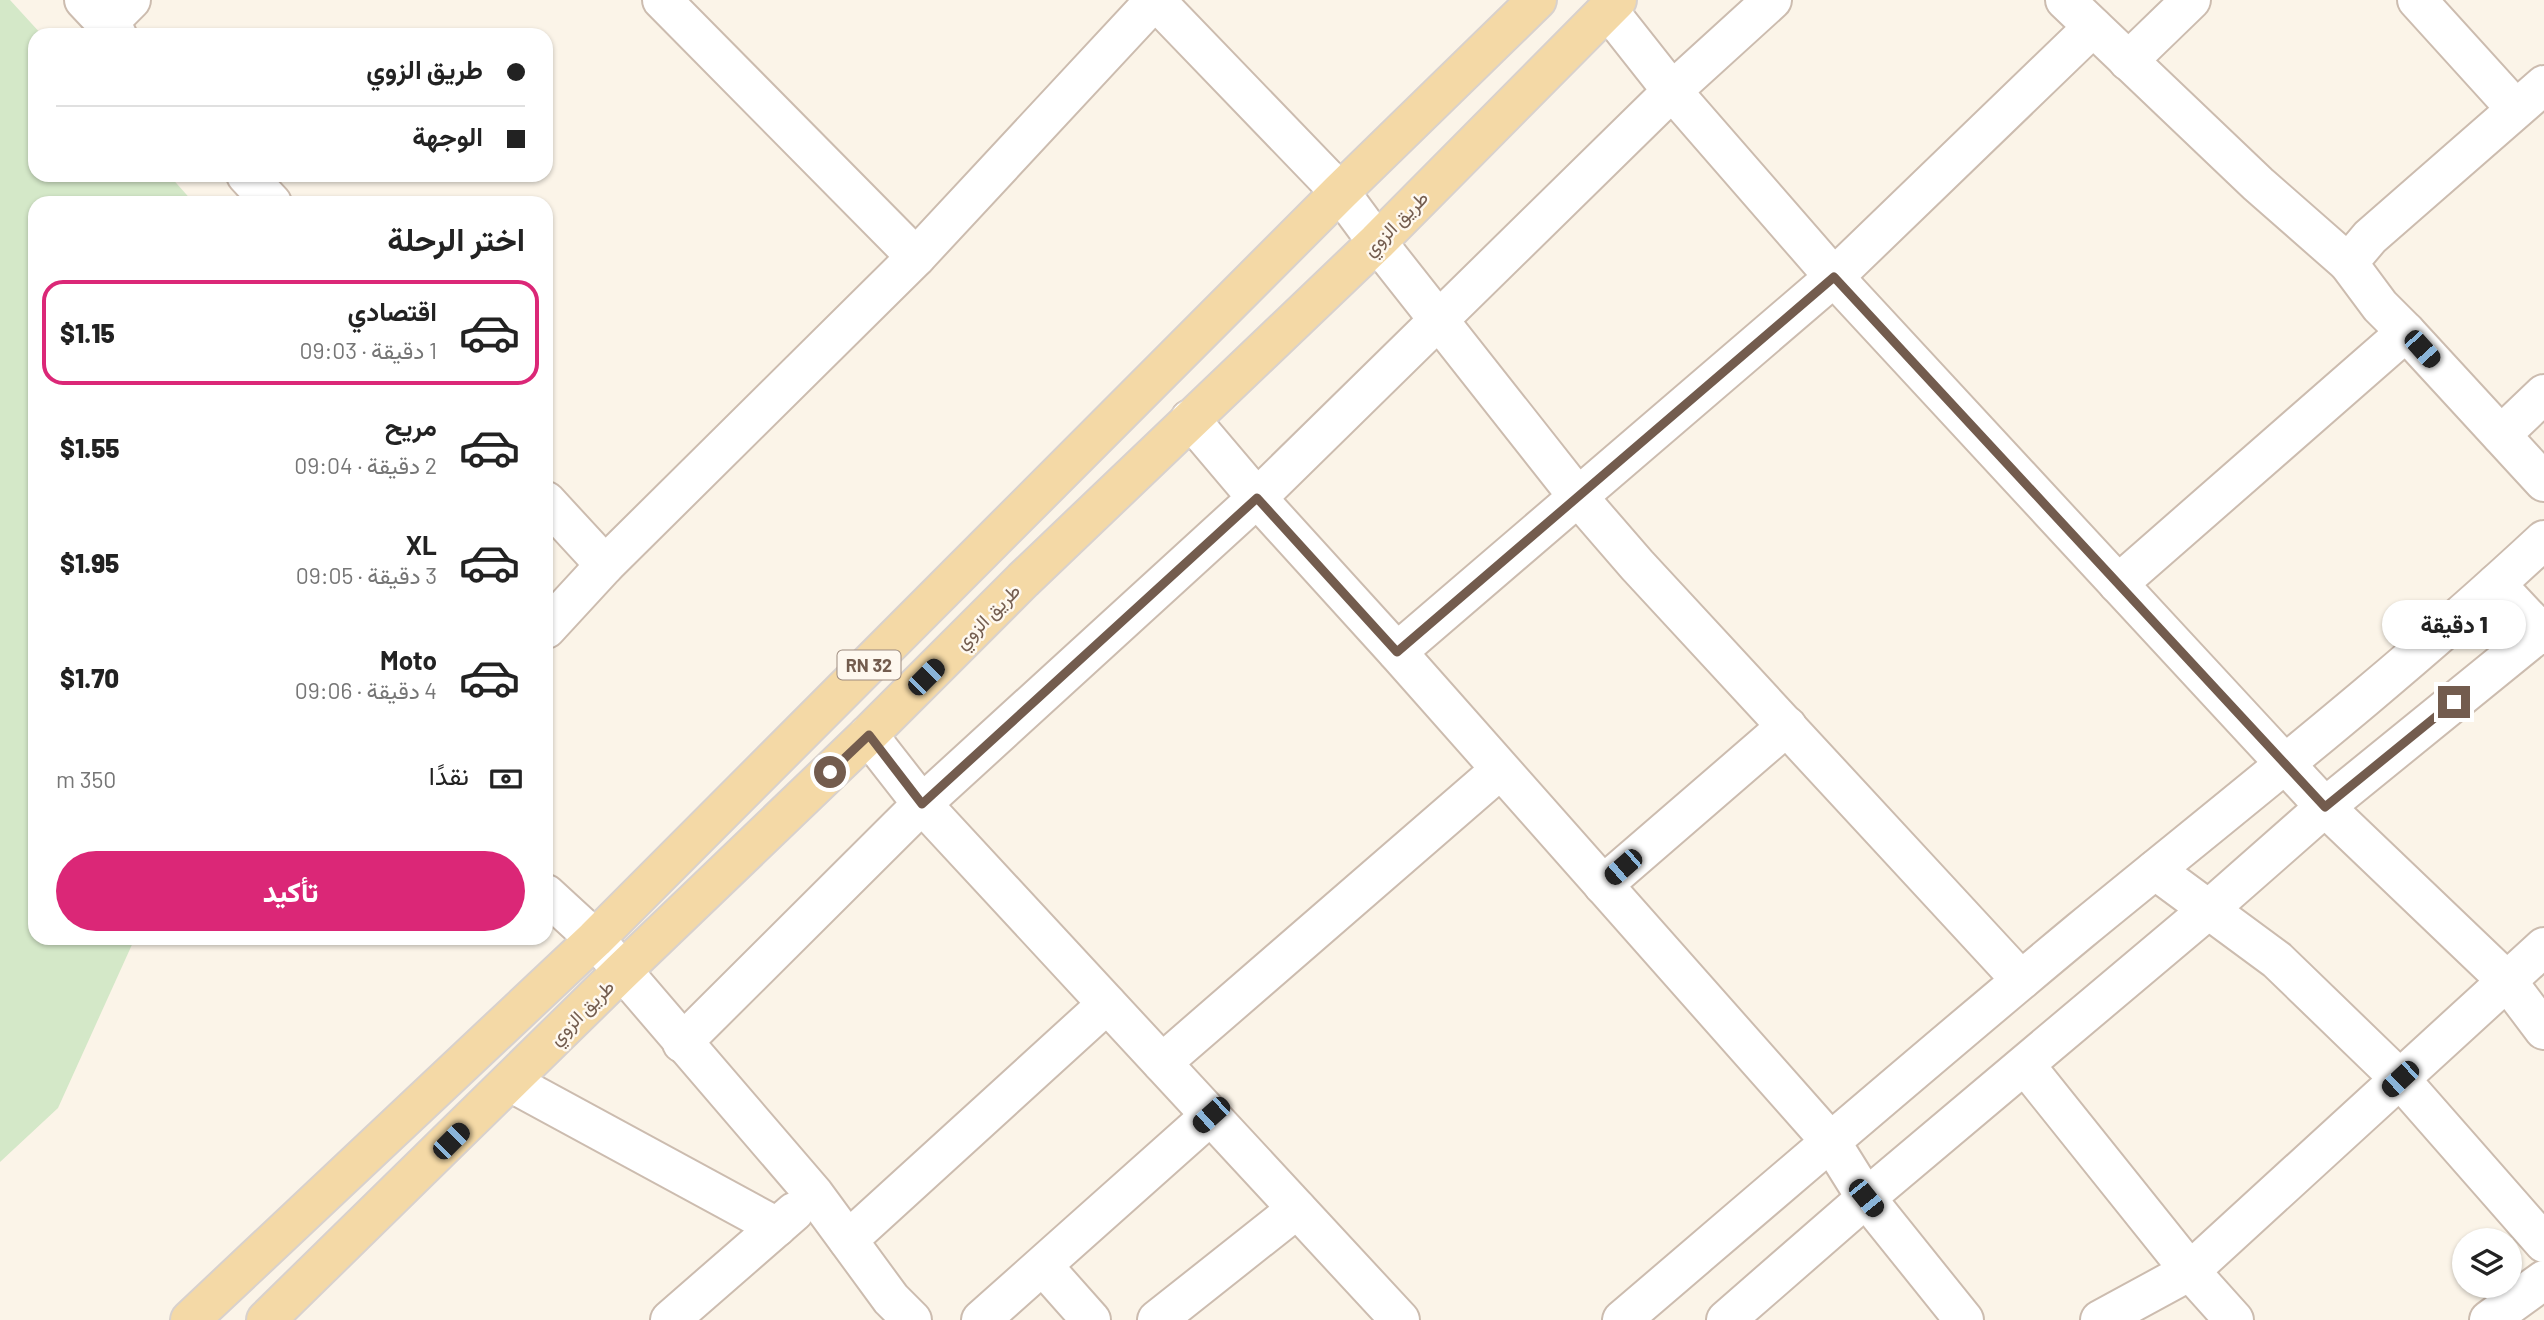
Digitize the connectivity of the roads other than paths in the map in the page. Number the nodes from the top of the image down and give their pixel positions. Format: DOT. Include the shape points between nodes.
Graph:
graph roads {
  1 [pos="662,0"];
  2 [pos="1155,0"];
  3 [pos="1537,0"];
  4 [pos="1772,0"];
  5 [pos="2065,0"];
  6 [pos="2191,0"];
  7 [pos="2417,0"];
  8 [pos="1612,5"];
  9 [pos="2093,27"];
  10 [pos="2128,61"];
  11 [pos="2544,85"];
  12 [pos="1672,91"];
  13 [pos="2515,108"];
  14 [pos="252,182"];
  15 [pos="1340,192"];
  16 [pos="266,196"];
  17 [pos="1377,242"];
  18 [pos="916,257"];
  19 [pos="2348,263"];
  20 [pos="1834,277"];
  21 [pos="1437,319"];
  22 [pos="2406,332"];
  23 [pos="2544,394"];
  24 [pos="1190,419"];
  25 [pos="2501,436"];
  26 [pos="2544,482"];
  27 [pos="1257,498"];
  28 [pos="1579,498"];
  29 [pos="553,509"];
  30 [pos="2544,540"];
  31 [pos="605,565"];
  32 [pos="2118,584"];
  33 [pos="2497,584"];
  34 [pos="553,621"];
  35 [pos="2543,632"];
  36 [pos="1397,652"];
  37 [pos="1787,726"];
  38 [pos="869,735"];
  39 [pos="2285,763"];
  40 [pos="1500,770"];
  41 [pos="922,804"];
  42 [pos="2325,807"];
  43 [pos="2155,870"];
  44 [pos="1603,885"];
  45 [pos="553,900"];
  46 [pos="2208,910"];
  47 [pos="595,939"];
  48 [pos="2544,947"];
  49 [pos="621,972"];
  50 [pos="2021,980"];
  51 [pos="2507,981"];
  52 [pos="1107,1004"];
  53 [pos="2544,1030"];
  54 [pos="682,1043"];
  55 [pos="1163,1063"];
  56 [pos="2025,1065"];
  57 [pos="2400,1079"];
  58 [pos="510,1082"];
  59 [pos="1211,1115"];
  60 [pos="1831,1142"];
  61 [pos="814,1194"];
  62 [pos="1866,1198"];
  63 [pos="1297,1209"];
  64 [pos="776,1227"];
  65 [pos="848,1240"];
  66 [pos="2544,1243"];
  67 [pos="1043,1266"];
  68 [pos="2190,1271"];
  69 [pos="2544,1280"];
  70 [pos="893,1313"];
  71 [pos="1382,1314"];
  72 [pos="190,1320"];
  73 [pos="266,1320"];
  74 [pos="670,1320"];
  75 [pos="981,1320"];
  76 [pos="1090,1320"];
  77 [pos="1157,1320"];
  78 [pos="1622,1320"];
  79 [pos="1726,1320"];
  80 [pos="1964,1320"];
  81 [pos="2100,1320"];
  82 [pos="2234,1320"];
  83 [pos="2489,1320"];
  1 -- 18 [label="street"];
  2 -- 15 [label="street"];
  2 -- 18 [label="street"];
  3 -- 15 [label="main road, RN 32"];
  4 -- 12 [label="street"];
  5 -- 9 [label="street"];
  6 -- 10 [label="street"];
  7 -- 13 [label="street"];
  8 -- 12 [label="street"];
  8 -- 17 [label="main road, طريق الزوي / RN 32"];
  9 -- 10 [label="street"];
  9 -- 20 [label="street"];
  10 -- 19 [label="street"];
  11 -- 13 [label="street"];
  12 -- 20 [label="street"];
  12 -- 21 [label="street"];
  13 -- 19 [label="street" via="2370,237"];
  14 -- 16 [label="street"];
  15 -- 17 [label="street"];
  15 -- 47 [label="main road, RN 32"];
  17 -- 21 [label="street"];
  17 -- 24 [label="main road, طريق الزوي / RN 32"];
  18 -- 31 [label="street"];
  19 -- 22 [label="street"];
  20 -- 28 [label="street"];
  20 -- 32 [label="street"];
  21 -- 27 [label="street"];
  21 -- 28 [label="street"];
  22 -- 25 [label="street"];
  22 -- 32 [label="street"];
  23 -- 25 [label="street"];
  24 -- 27 [label="street"];
  24 -- 38 [label="main road, طريق الزوي / RN 32"];
  25 -- 26 [label="street"];
  27 -- 36 [label="street"];
  27 -- 41 [label="street"];
  28 -- 36 [label="street"];
  28 -- 37 [label="street"];
  29 -- 31 [label="street"];
  30 -- 33 [label="street"];
  31 -- 34 [label="street"];
  32 -- 39 [label="street"];
  33 -- 35 [label="street"];
  33 -- 39 [label="street"];
  35 -- 42 [label="street"];
  36 -- 40 [label="street"];
  37 -- 44 [label="street"];
  37 -- 50 [label="street"];
  38 -- 41 [label="street"];
  38 -- 49 [label="main road, طريق الزوي / RN 32"];
  39 -- 42 [label="street"];
  39 -- 43 [label="street"];
  40 -- 44 [label="street"];
  40 -- 55 [label="street"];
  41 -- 52 [label="street"];
  41 -- 54 [label="street"];
  42 -- 46 [label="street"];
  42 -- 51 [label="street"];
  43 -- 46 [label="street"];
  43 -- 50 [label="street"];
  44 -- 60 [label="street"];
  45 -- 47 [label="street"];
  46 -- 56 [label="street"];
  46 -- 57 [label="street" via="2277,960"];
  47 -- 49 [label="street"];
  47 -- 72 [label="main road, RN 32"];
  48 -- 51 [label="street"];
  49 -- 54 [label="street"];
  49 -- 58 [label="main road, طريق الزوي / RN 32"];
  50 -- 60 [label="street"];
  51 -- 53 [label="street"];
  51 -- 57 [label="street"];
  52 -- 55 [label="street"];
  52 -- 65 [label="street"];
  54 -- 61 [label="street"];
  55 -- 59 [label="street"];
  56 -- 62 [label="street"];
  56 -- 68 [label="street"];
  57 -- 66 [label="street"];
  57 -- 68 [label="street"];
  58 -- 64 [label="street"];
  58 -- 73 [label="main road, طريق الزوي / RN 32"];
  59 -- 63 [label="street"];
  59 -- 67 [label="street"];
  60 -- 62 [label="street"];
  60 -- 78 [label="street"];
  61 -- 64 [label="street"];
  61 -- 65 [label="street"];
  62 -- 79 [label="street"];
  62 -- 80 [label="street"];
  63 -- 71 [label="street"];
  63 -- 77 [label="street"];
  64 -- 74 [label="street"];
  65 -- 70 [label="street"];
  67 -- 75 [label="street"];
  67 -- 76 [label="street"];
  68 -- 81 [label="street"];
  68 -- 82 [label="street"];
  69 -- 83 [label="street"];
}
